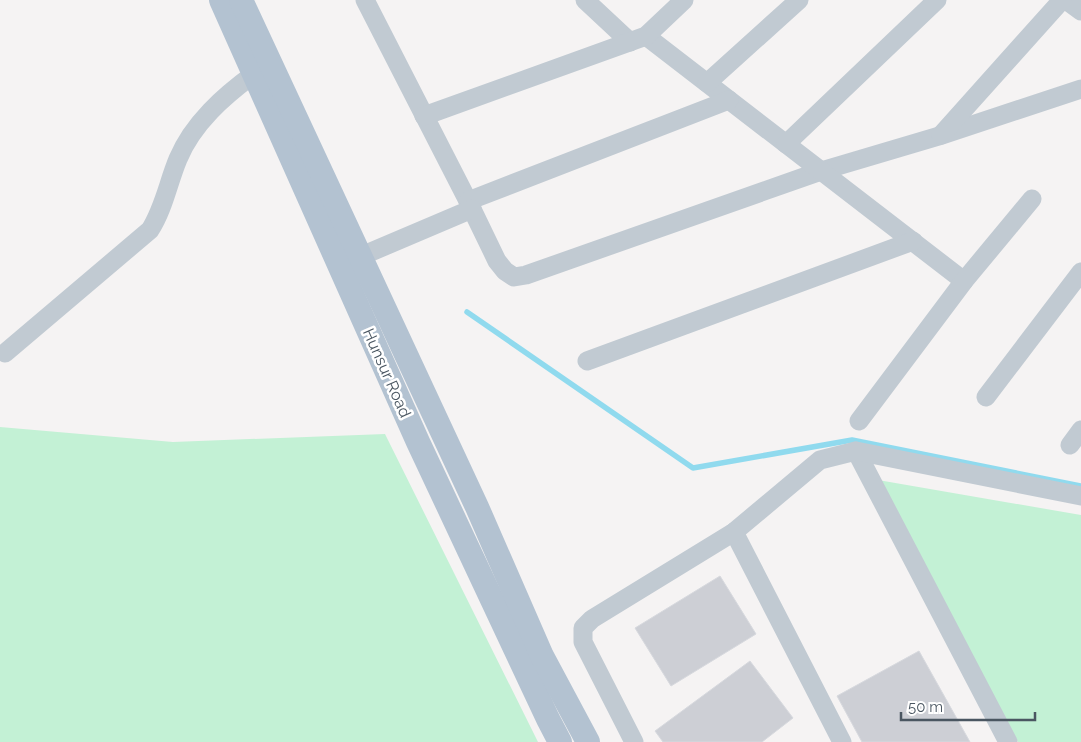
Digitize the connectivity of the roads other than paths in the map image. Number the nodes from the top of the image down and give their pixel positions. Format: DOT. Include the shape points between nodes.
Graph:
graph roads {
  1 [pos="221,0"];
  2 [pos="241,0"];
  3 [pos="366,0"];
  4 [pos="585,0"];
  5 [pos="684,0"];
  6 [pos="799,0"];
  7 [pos="937,0"];
  8 [pos="1062,0"];
  9 [pos="1066,0"];
  10 [pos="1081,11"];
  11 [pos="638,39"];
  12 [pos="254,74"];
  13 [pos="707,83"];
  14 [pos="1081,89"];
  15 [pos="729,100"];
  16 [pos="424,116"];
  17 [pos="939,136"];
  18 [pos="786,144"];
  19 [pos="821,170"];
  20 [pos="1032,199"];
  21 [pos="470,205"];
  22 [pos="913,241"];
  23 [pos="359,257"];
  24 [pos="1081,272"];
  25 [pos="964,281"];
  26 [pos="4,353"];
  27 [pos="587,361"];
  28 [pos="986,397"];
  29 [pos="859,421"];
  30 [pos="1081,430"];
  31 [pos="1070,445"];
  32 [pos="856,451"];
  33 [pos="1081,496"];
  34 [pos="734,532"];
  35 [pos="560,742"];
  36 [pos="588,742"];
  37 [pos="634,742"];
  38 [pos="842,742"];
  39 [pos="1008,742"];
  1 -- 12 [label="main road, Hunsur Road"];
  2 -- 23 [label="main road"];
  3 -- 16 [label="street"];
  4 -- 11 [label="street"];
  5 -- 11 [label="street"];
  6 -- 13 [label="street"];
  7 -- 18 [label="street"];
  8 -- 17 [label="street"];
  9 -- 10 [label="street"];
  11 -- 13 [label="street"];
  11 -- 16 [label="street"];
  12 -- 26 [label="street" via="219,102 192,134 150,230"];
  12 -- 35 [label="main road, Hunsur Road" via="418,442"];
  13 -- 15 [label="street"];
  14 -- 17 [label="street"];
  15 -- 18 [label="street"];
  15 -- 21 [label="street"];
  16 -- 21 [label="street"];
  17 -- 19 [label="street"];
  18 -- 19 [label="street"];
  19 -- 21 [label="street" via="514,277 497,261"];
  19 -- 22 [label="street"];
  20 -- 25 [label="street"];
  21 -- 23 [label="street"];
  22 -- 25 [label="street"];
  22 -- 27 [label="street"];
  23 -- 36 [label="main road" via="477,507 542,656"];
  24 -- 28 [label="street"];
  25 -- 29 [label="street"];
  30 -- 31 [label="street"];
  32 -- 33 [label="street"];
  32 -- 34 [label="street" via="820,460"];
  32 -- 39 [label="street"];
  34 -- 37 [label="street" via="582,628 583,642"];
  34 -- 38 [label="street"];
}
